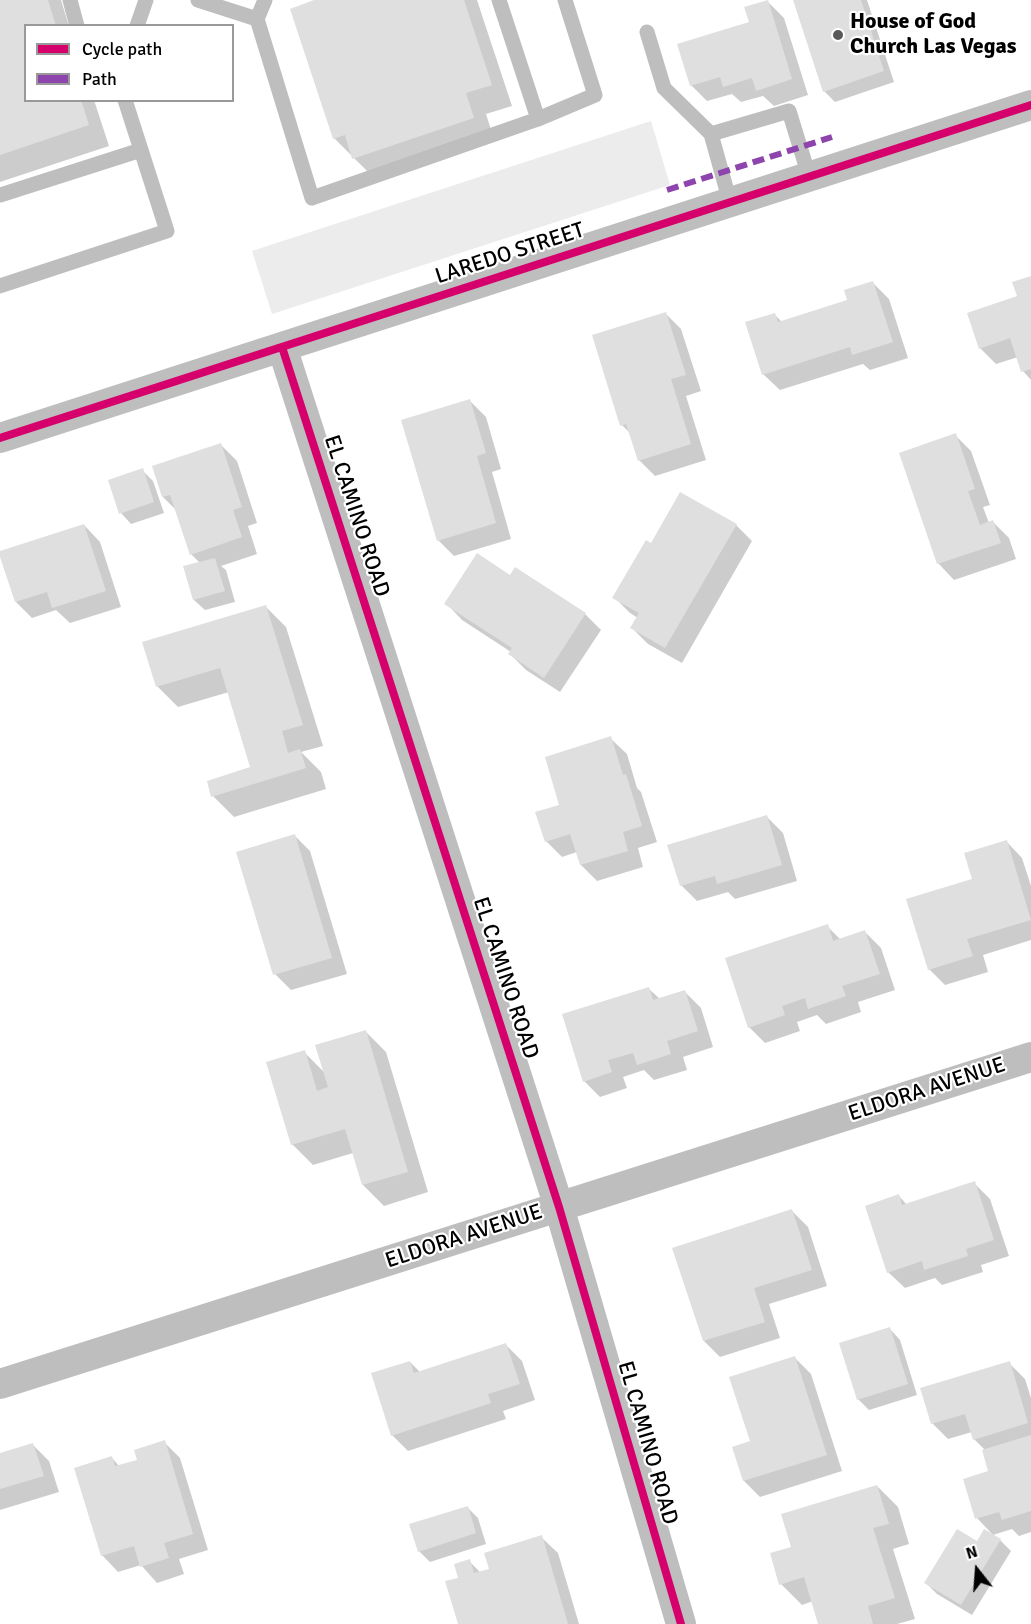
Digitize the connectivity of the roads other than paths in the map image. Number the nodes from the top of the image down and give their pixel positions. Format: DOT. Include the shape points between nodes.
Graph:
graph roads {
  1 [pos="70,0"];
  2 [pos="147,0"];
  3 [pos="198,0"];
  4 [pos="265,0"];
  5 [pos="500,0"];
  6 [pos="565,0"];
  7 [pos="257,19"];
  8 [pos="76,24"];
  9 [pos="138,24"];
  10 [pos="647,32"];
  11 [pos="126,102"];
  12 [pos="1031,105"];
  13 [pos="538,119"];
  14 [pos="711,134"];
  15 [pos="141,150"];
  16 [pos="809,176"];
  17 [pos="0,195"];
  18 [pos="730,202"];
  19 [pos="0,286"];
  20 [pos="282,347"];
  21 [pos="0,438"];
  22 [pos="1031,1057"];
  23 [pos="560,1207"];
  24 [pos="0,1384"];
  25 [pos="681,1624"];
  1 -- 8 [label="lane"];
  2 -- 9 [label="lane"];
  3 -- 7 [label="lane"];
  4 -- 7 [label="lane"];
  5 -- 13 [label="lane"];
  6 -- 13 [label="lane" via="595,95"];
  7 -- 13 [label="lane" via="312,198"];
  10 -- 14 [label="lane" via="664,88"];
  11 -- 15 [label="lane"];
  12 -- 16 [label="street, LAREDO STREET"];
  14 -- 16 [label="lane" via="789,111"];
  14 -- 18 [label="lane"];
  15 -- 17 [label="lane"];
  15 -- 19 [label="lane" via="167,231"];
  16 -- 18 [label="street, LAREDO STREET"];
  18 -- 20 [label="street, LAREDO STREET"];
  20 -- 21 [label="street, LAREDO STREET"];
  20 -- 23 [label="street, EL CAMINO ROAD"];
  22 -- 23 [label="street, ELDORA AVENUE"];
  23 -- 24 [label="street, ELDORA AVENUE"];
  23 -- 25 [label="street, EL CAMINO ROAD"];
}
